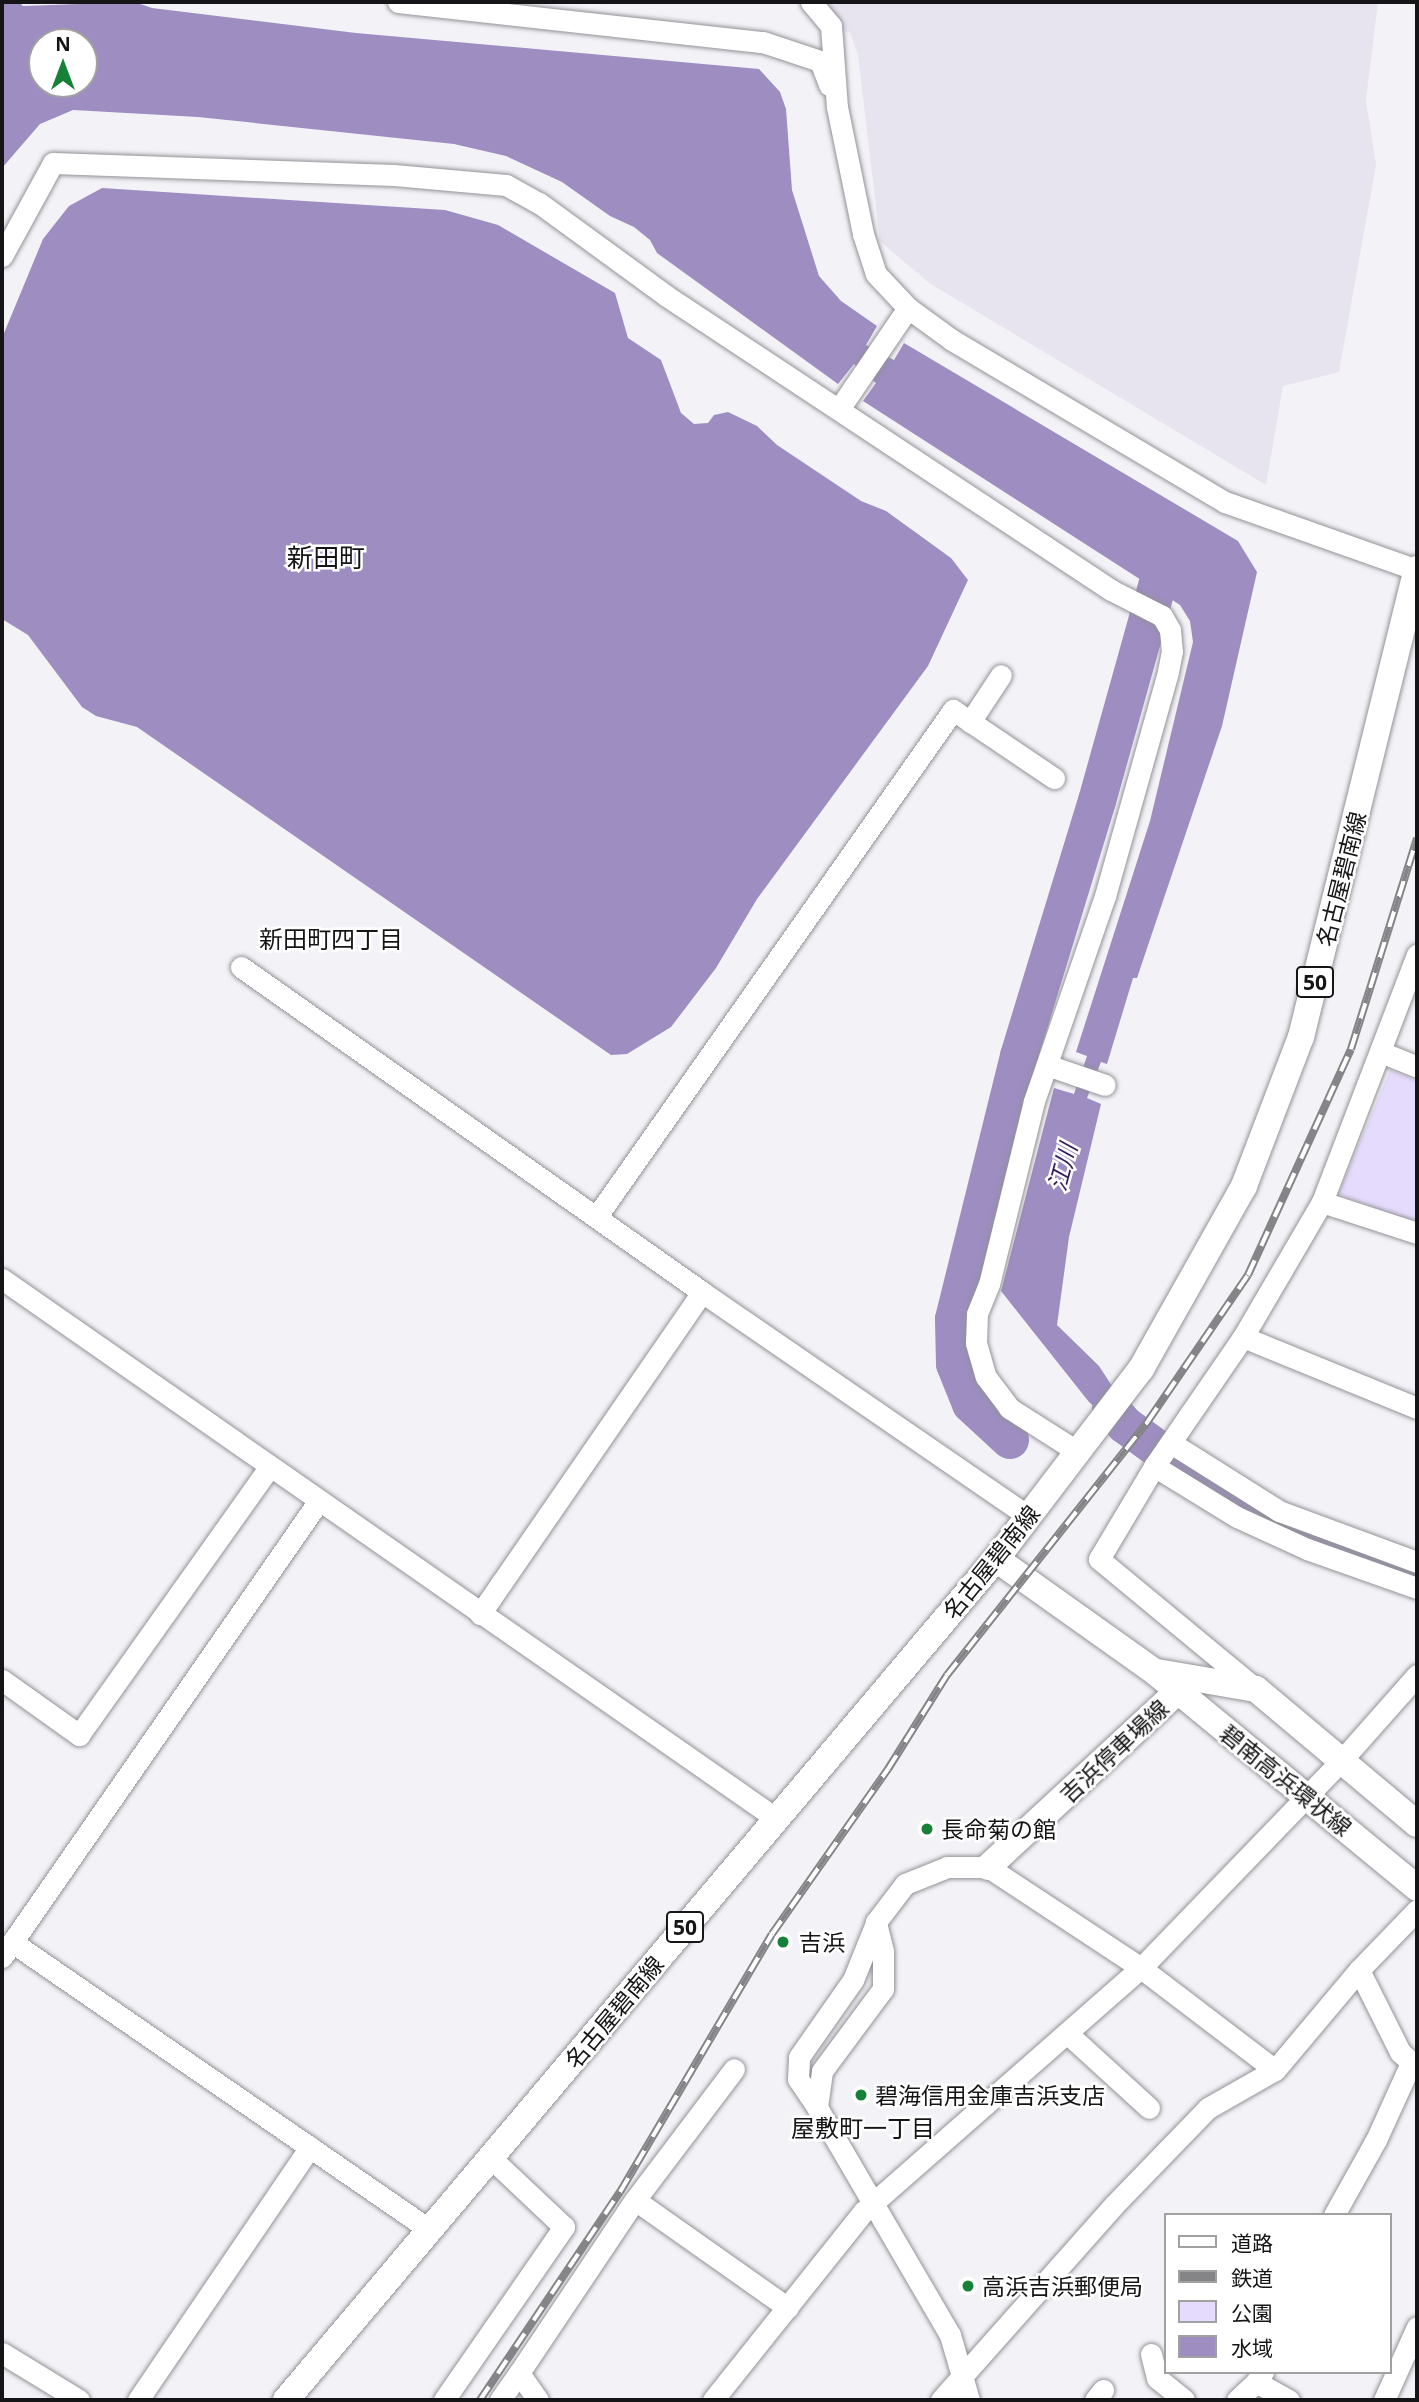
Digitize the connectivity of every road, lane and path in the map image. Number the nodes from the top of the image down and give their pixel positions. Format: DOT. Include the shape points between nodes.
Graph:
graph roads {
  1 [pos="398,2"];
  2 [pos="811,2"];
  3 [pos="837,107"];
  4 [pos="2,256"];
  5 [pos="902,317"];
  6 [pos="844,403"];
  7 [pos="1417,570"];
  8 [pos="1001,675"];
  9 [pos="970,722"];
  10 [pos="1054,778"];
  11 [pos="1417,955"];
  12 [pos="241,967"];
  13 [pos="1383,1053"];
  14 [pos="1048,1066"];
  15 [pos="1417,1067"];
  16 [pos="1105,1085"];
  17 [pos="1322,1202"];
  18 [pos="597,1216"];
  19 [pos="1417,1233"];
  20 [pos="2,1279"];
  21 [pos="702,1292"];
  22 [pos="1243,1337"];
  23 [pos="1417,1408"];
  24 [pos="1170,1443"];
  25 [pos="1078,1451"];
  26 [pos="1155,1465"];
  27 [pos="269,1468"];
  28 [pos="318,1502"];
  29 [pos="1028,1517"];
  30 [pos="996,1559"];
  31 [pos="1417,1562"];
  32 [pos="1417,1588"];
  33 [pos="480,1614"];
  34 [pos="1156,1672"];
  35 [pos="1417,1675"];
  36 [pos="2,1680"];
  37 [pos="1256,1689"];
  38 [pos="1178,1691"];
  39 [pos="1341,1761"];
  40 [pos="1304,1797"];
  41 [pos="777,1819"];
  42 [pos="1417,1824"];
  43 [pos="988,1867"];
  44 [pos="1417,1888"];
  45 [pos="1417,1910"];
  46 [pos="876,1922"];
  47 [pos="7,1950"];
  48 [pos="1141,1968"];
  49 [pos="1359,1970"];
  50 [pos="1067,2033"];
  51 [pos="1414,2067"];
  52 [pos="734,2069"];
  53 [pos="1275,2070"];
  54 [pos="817,2107"];
  55 [pos="1149,2108"];
  56 [pos="310,2147"];
  57 [pos="491,2158"];
  58 [pos="635,2200"];
  59 [pos="874,2201"];
  60 [pos="1335,2213"];
  61 [pos="430,2230"];
  62 [pos="788,2308"];
  63 [pos="1417,2327"];
  64 [pos="2,2353"];
  65 [pos="1396,2353"];
  66 [pos="1151,2354"];
  67 [pos="962,2371"];
  68 [pos="519,2373"];
  69 [pos="1391,2373"];
  70 [pos="1391,2374"];
  71 [pos="1259,2377"];
  72 [pos="79,2400"];
  73 [pos="138,2400"];
  74 [pos="286,2400"];
  75 [pos="444,2400"];
  76 [pos="500,2400"];
  77 [pos="538,2400"];
  78 [pos="713,2400"];
  79 [pos="941,2400"];
  80 [pos="969,2400"];
  81 [pos="1184,2400"];
  82 [pos="1237,2400"];
  83 [pos="1289,2400"];
  84 [pos="1384,2400"];
  1 -- 3 [label="street" via="763,42 820,61"];
  2 -- 3 [label="street" via="831,26"];
  3 -- 5 [label="street" via="863,234 876,274"];
  4 -- 6 [label="street" via="52,163 394,175 506,185 539,203 665,295"];
  5 -- 6 [label="street"];
  5 -- 7 [label="street" via="952,340 1225,502"];
  6 -- 14 [label="street" via="1111,590 1162,616 1171,640 1168,672 1105,896"];
  7 -- 25 [label="main road, 名古屋碧南線 / 50" via="1301,1037 1244,1186 1142,1369"];
  8 -- 9 [label="street"];
  9 -- 10 [label="street"];
  9 -- 18 [label="street" via="953,710"];
  11 -- 13 [label="street"];
  12 -- 18 [label="street"];
  13 -- 15 [label="street"];
  13 -- 17 [label="street"];
  14 -- 16 [label="street"];
  14 -- 25 [label="street" via="1034,1101 989,1284 977,1314 976,1342 986,1377 1009,1408"];
  17 -- 19 [label="street"];
  17 -- 22 [label="street"];
  18 -- 21 [label="street"];
  20 -- 27 [label="street"];
  21 -- 29 [label="street"];
  21 -- 33 [label="street"];
  22 -- 23 [label="street"];
  22 -- 24 [label="street"];
  24 -- 26 [label="street"];
  24 -- 31 [label="street" via="1279,1511"];
  25 -- 29 [label="main road, 名古屋碧南線 / 50"];
  26 -- 32 [label="street" via="1237,1517 1307,1549"];
  26 -- 37 [label="street" via="1099,1559"];
  27 -- 28 [label="street"];
  27 -- 36 [label="street" via="79,1735"];
  28 -- 33 [label="street"];
  28 -- 47 [label="street"];
  29 -- 30 [label="main road, 名古屋碧南線 / 50"];
  30 -- 34 [label="main road, 碧南高浜環状線"];
  30 -- 41 [label="main road, 名古屋碧南線 / 50"];
  33 -- 41 [label="street"];
  34 -- 37 [label="main road, 碧南高浜環状線"];
  34 -- 38 [label="main road, 碧南高浜環状線"];
  35 -- 39 [label="street"];
  37 -- 39 [label="main road"];
  38 -- 40 [label="main road, 碧南高浜環状線"];
  38 -- 43 [label="main road, 吉浜停車場線"];
  39 -- 40 [label="street"];
  39 -- 42 [label="main road"];
  40 -- 44 [label="main road, 碧南高浜環状線"];
  40 -- 48 [label="street"];
  41 -- 57 [label="main road, 名古屋碧南線 / 50"];
  43 -- 46 [label="street" via="947,1867 905,1884"];
  43 -- 48 [label="street"];
  45 -- 49 [label="street"];
  46 -- 54 [label="street" via="883,1951 883,1989 822,2071"];
  46 -- 54 [label="street" via="853,1980 799,2057 798,2079"];
  47 -- 56 [label="street"];
  48 -- 50 [label="street"];
  48 -- 53 [label="street"];
  49 -- 51 [label="street"];
  49 -- 53 [label="street"];
  50 -- 55 [label="street"];
  50 -- 59 [label="street"];
  51 -- 60 [label="street"];
  52 -- 58 [label="street"];
  53 -- 67 [label="street" via="1208,2108"];
  54 -- 59 [label="street"];
  56 -- 61 [label="street"];
  56 -- 73 [label="street"];
  57 -- 61 [label="main road, 名古屋碧南線 / 50"];
  57 -- 75 [label="street" via="564,2227"];
  58 -- 62 [label="street"];
  58 -- 68 [label="street"];
  59 -- 62 [label="street"];
  59 -- 67 [label="street" via="950,2335"];
  61 -- 74 [label="main road, 名古屋碧南線 / 50"];
  62 -- 78 [label="street"];
  63 -- 65 [label="street"];
  64 -- 72 [label="street"];
  65 -- 69 [label="street"];
  66 -- 81 [label="street" via="1157,2378"];
  67 -- 79 [label="street"];
  67 -- 80 [label="street"];
  68 -- 76 [label="street"];
  68 -- 77 [label="street"];
  70 -- 84 [label="street"];
  71 -- 82 [label="street"];
  71 -- 83 [label="street"];
}
